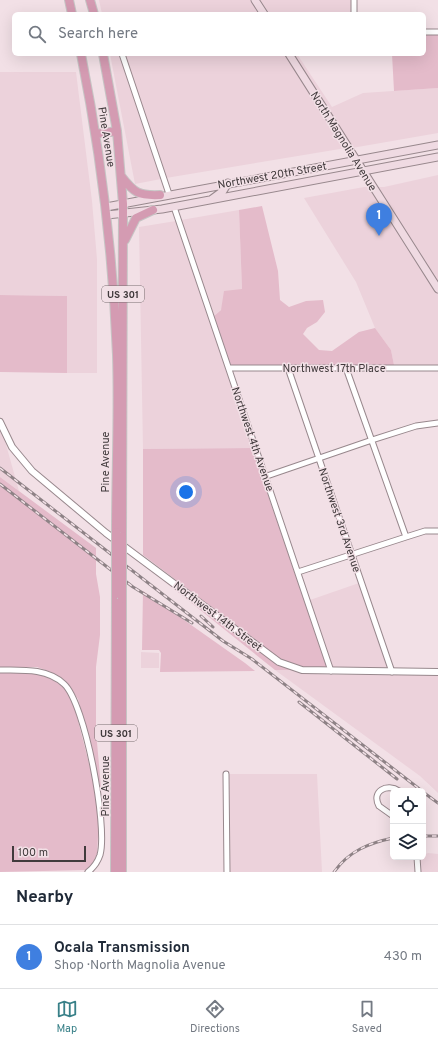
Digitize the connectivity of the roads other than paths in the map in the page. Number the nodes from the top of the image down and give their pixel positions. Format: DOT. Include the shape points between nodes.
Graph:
graph roads {
  1 [pos="69,0"];
  2 [pos="90,0"];
  3 [pos="255,0"];
  4 [pos="354,0"];
  5 [pos="72,12"];
  6 [pos="93,12"];
  7 [pos="263,12"];
  8 [pos="354,12"];
  9 [pos="426,32"];
  10 [pos="438,32"];
  11 [pos="81,56"];
  12 [pos="103,56"];
  13 [pos="123,56"];
  14 [pos="290,56"];
  15 [pos="117,131"];
  16 [pos="96,134"];
  17 [pos="438,145"];
  18 [pos="438,157"];
  19 [pos="356,160"];
  20 [pos="364,172"];
  21 [pos="121,176"];
  22 [pos="228,183"];
  23 [pos="169,194"];
  24 [pos="160,195"];
  25 [pos="210,200"];
  26 [pos="123,204"];
  27 [pos="174,207"];
  28 [pos="153,210"];
  29 [pos="107,211"];
  30 [pos="123,214"];
  31 [pos="123,244"];
  32 [pos="438,289"];
  33 [pos="114,308"];
  34 [pos="123,308"];
  35 [pos="230,368"];
  36 [pos="288,368"];
  37 [pos="346,368"];
  38 [pos="438,368"];
  39 [pos="0,422"];
  40 [pos="438,423"];
  41 [pos="372,440"];
  42 [pos="320,458"];
  43 [pos="264,477"];
  44 [pos="438,531"];
  45 [pos="119,534"];
  46 [pos="406,537"];
  47 [pos="352,555"];
  48 [pos="298,572"];
  49 [pos="119,596"];
  50 [pos="0,670"];
  51 [pos="331,671"];
  52 [pos="392,672"];
  53 [pos="438,672"];
  54 [pos="226,774"];
  55 [pos="394,788"];
  56 [pos="390,814"];
  57 [pos="417,860"];
  58 [pos="88,872"];
  59 [pos="115,872"];
  60 [pos="122,872"];
  61 [pos="226,872"];
  62 [pos="418,872"];
  1 -- 5 [label="highway"];
  2 -- 6 [label="highway"];
  3 -- 7 [label="main road"];
  4 -- 8 [label="street"];
  9 -- 10 [label="street"];
  11 -- 16 [label="highway, Pine Avenue / US 301"];
  12 -- 15 [label="highway, Pine Avenue / US 301"];
  13 -- 23 [label="street"];
  14 -- 19 [label="main road, North Magnolia Avenue"];
  15 -- 16 [label="highway"];
  15 -- 21 [label="highway, Pine Avenue / US 301"];
  16 -- 29 [label="highway, Pine Avenue / US 301"];
  17 -- 19 [label="main road, Northwest 20th Street"];
  18 -- 20 [label="main road, Northwest 20th Street"];
  19 -- 20 [label="main road, North Magnolia Avenue"];
  19 -- 22 [label="main road, Northwest 20th Street"];
  20 -- 25 [label="main road, Northwest 20th Street"];
  20 -- 32 [label="main road, North Magnolia Avenue"];
  21 -- 24 [label="highway" via="143,196"];
  21 -- 26 [label="highway, Pine Avenue / US 301"];
  22 -- 23 [label="main road, Northwest 20th Street"];
  22 -- 25 [label="main road" via="223,191"];
  23 -- 24 [label="main road, Northwest 20th Street"];
  24 -- 26 [label="main road, Northwest 20th Street"];
  25 -- 27 [label="main road, Northwest 20th Street"];
  26 -- 29 [label="main road, Northwest 20th Street"];
  26 -- 30 [label="highway, Pine Avenue / US 301"];
  27 -- 28 [label="main road, Northwest 20th Street"];
  27 -- 35 [label="street, Northwest 4th Avenue"];
  28 -- 30 [label="main road, Northwest 20th Street"];
  28 -- 31 [label="highway" via="136,218"];
  29 -- 30 [label="main road, Northwest 20th Street"];
  29 -- 33 [label="highway, Pine Avenue / US 301"];
  30 -- 31 [label="highway, Pine Avenue / US 301"];
  31 -- 34 [label="highway, Pine Avenue / US 301"];
  33 -- 34 [label="highway"];
  33 -- 45 [label="highway, Pine Avenue / US 301"];
  34 -- 45 [label="highway, Pine Avenue / US 301"];
  35 -- 36 [label="street, Northwest 17th Place"];
  35 -- 43 [label="street, Northwest 4th Avenue"];
  36 -- 37 [label="street, Northwest 17th Place"];
  36 -- 42 [label="street, Northwest 3rd Avenue"];
  37 -- 38 [label="street, Northwest 17th Place"];
  37 -- 41 [label="street"];
  39 -- 51 [label="street, Northwest 14th Street" via="12,447 32,471 106,533 279,662 302,670"];
  40 -- 41 [label="street" via="416,426"];
  41 -- 42 [label="street"];
  41 -- 46 [label="street"];
  42 -- 43 [label="street"];
  42 -- 47 [label="street, Northwest 3rd Avenue"];
  43 -- 48 [label="street, Northwest 4th Avenue"];
  44 -- 46 [label="street" via="425,531"];
  45 -- 49 [label="highway, Pine Avenue / US 301, bridge"];
  46 -- 47 [label="street"];
  47 -- 48 [label="street"];
  47 -- 52 [label="street, Northwest 3rd Avenue"];
  48 -- 51 [label="street, Northwest 4th Avenue"];
  49 -- 59 [label="highway, Pine Avenue / US 301"];
  49 -- 60 [label="highway, Pine Avenue / US 301"];
  50 -- 58 [label="street" via="34,670 50,675 64,684 76,699 98,790 102,820 100,855"];
  51 -- 52 [label="street, Northwest 14th Street"];
  52 -- 53 [label="street, Northwest 14th Street"];
  54 -- 61 [label="street"];
  55 -- 56 [label="street" via="386,787 380,790 377,797 379,806"];
  57 -- 62 [label="street"];
}
